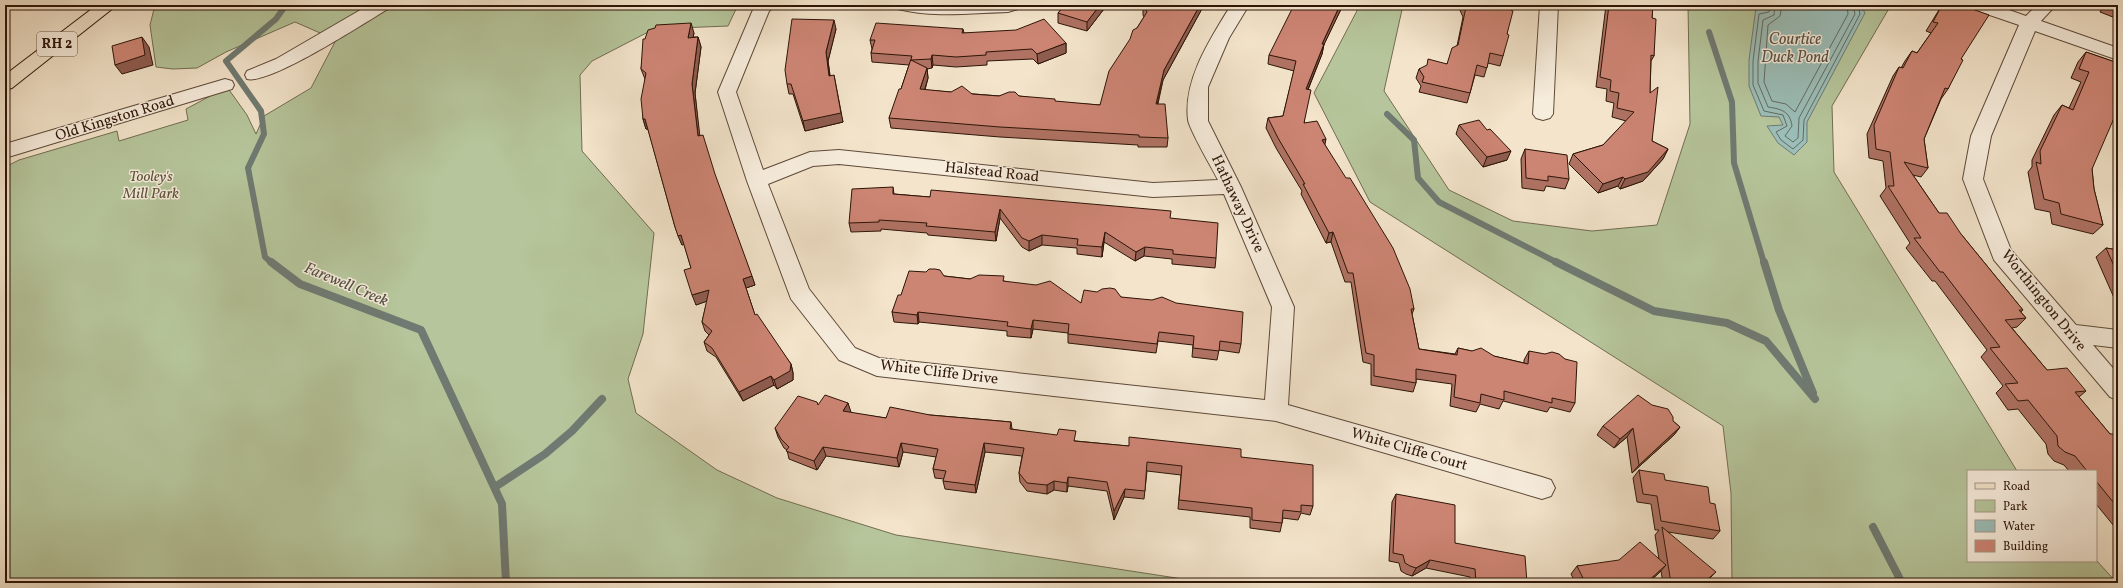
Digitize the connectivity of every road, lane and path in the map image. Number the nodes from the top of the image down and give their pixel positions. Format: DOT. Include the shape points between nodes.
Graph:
graph roads {
  1 [pos="108,5"];
  2 [pos="382,5"];
  3 [pos="768,5"];
  4 [pos="904,5"];
  5 [pos="1012,5"];
  6 [pos="1240,5"];
  7 [pos="1549,5"];
  8 [pos="1978,5"];
  9 [pos="2047,5"];
  10 [pos="2029,23"];
  11 [pos="2118,54"];
  12 [pos="254,75"];
  13 [pos="5,84"];
  14 [pos="225,85"];
  15 [pos="1543,114"];
  16 [pos="5,152"];
  17 [pos="757,181"];
  18 [pos="1231,188"];
  19 [pos="2068,333"];
  20 [pos="2118,339"];
  21 [pos="2118,390"];
  22 [pos="1276,411"];
  23 [pos="1542,488"];
  1 -- 13 [label="main road, RH 2"];
  2 -- 12 [label="street" via="282,63"];
  3 -- 17 [label="street, White Cliffe Drive" via="762,8 727,92"];
  4 -- 5 [label="street" via="933,9 1008,8"];
  6 -- 18 [label="street, Hathaway Drive" via="1220,38 1199,87 1198,121"];
  7 -- 15 [label="street"];
  8 -- 10 [label="street"];
  9 -- 10 [label="street"];
  10 -- 11 [label="street"];
  10 -- 19 [label="street, Worthington Drive" via="1981,136 1973,179 2002,254"];
  14 -- 16 [label="street, Old Kingston Road"];
  17 -- 18 [label="street, Halstead Road" via="810,159 839,157 1153,190"];
  17 -- 22 [label="street, White Cliffe Drive" via="799,293 847,354 877,367"];
  18 -- 22 [label="street, Hathaway Drive" via="1283,307"];
  19 -- 20 [label="street"];
  19 -- 21 [label="street, Worthington Drive"];
  22 -- 23 [label="street, White Cliffe Court"];
}
